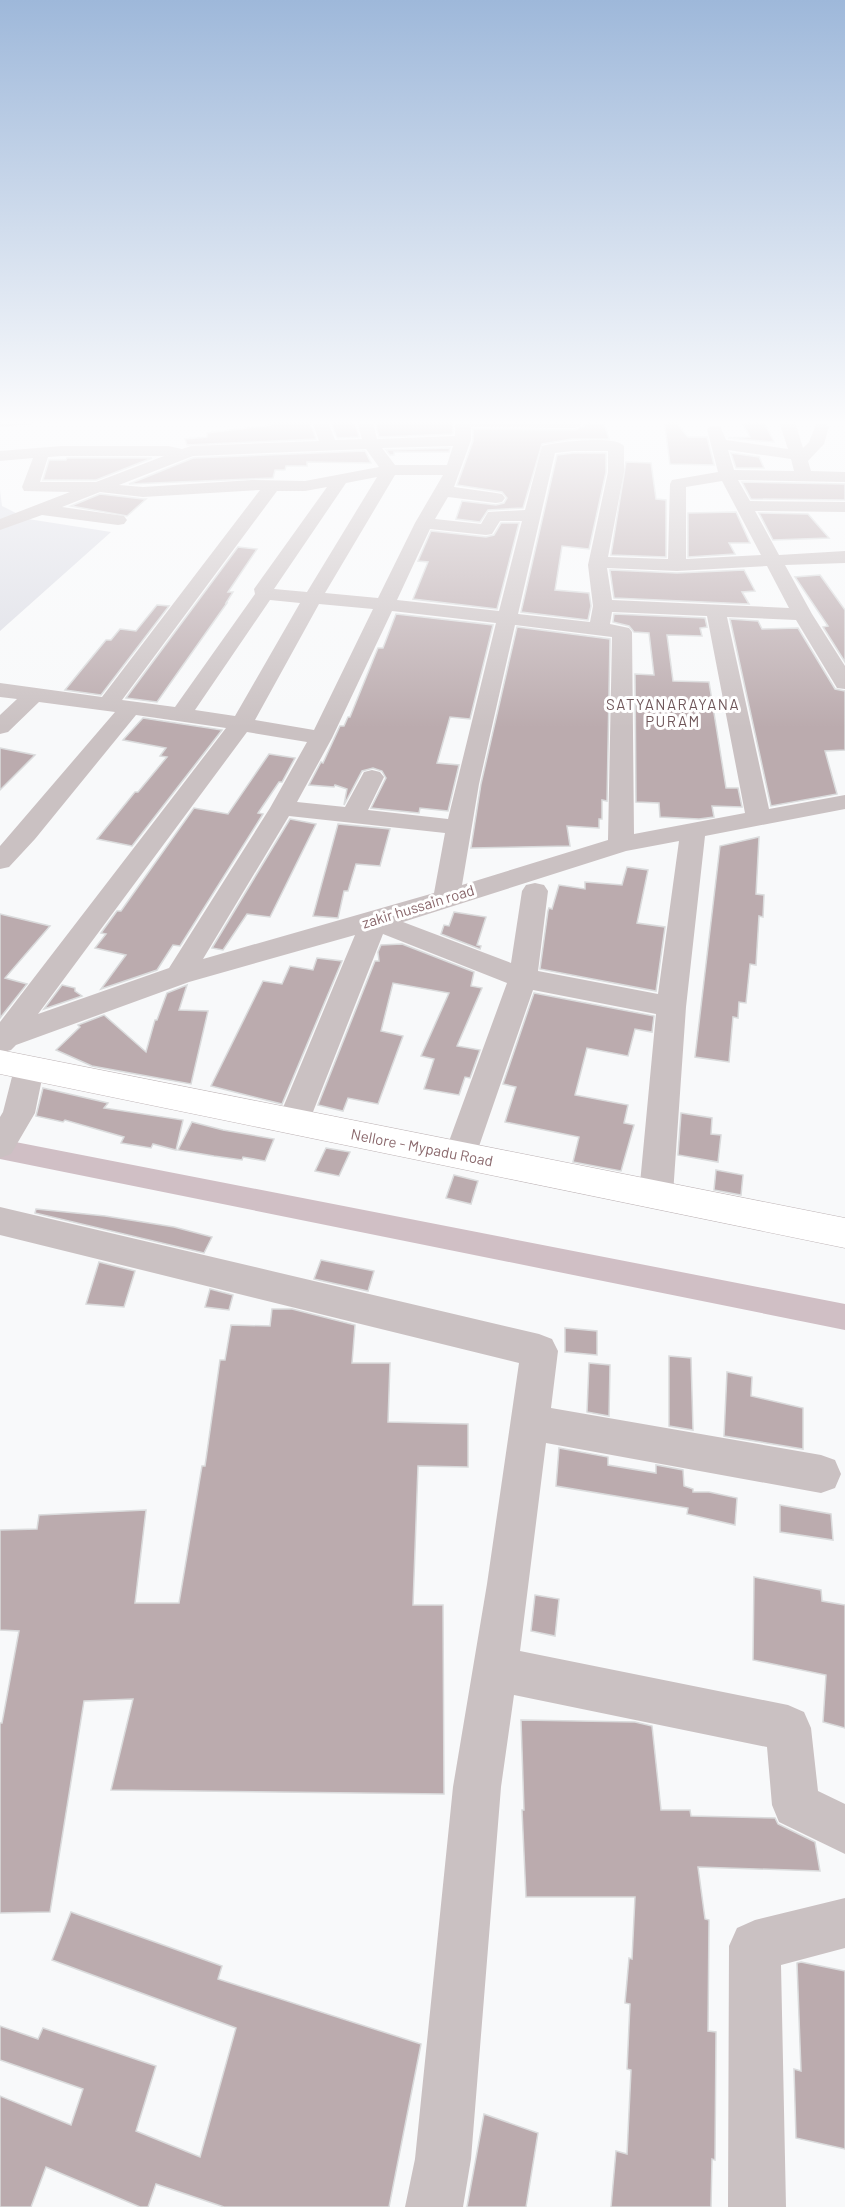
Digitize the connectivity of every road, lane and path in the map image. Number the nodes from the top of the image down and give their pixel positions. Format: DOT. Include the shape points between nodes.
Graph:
graph roads {
  1 [pos="226,522"];
  2 [pos="311,522"];
  3 [pos="359,522"];
  4 [pos="491,522"];
  5 [pos="531,522"];
  6 [pos="606,522"];
  7 [pos="678,522"];
  8 [pos="753,522"];
  9 [pos="424,523"];
  10 [pos="845,557"];
  11 [pos="774,561"];
  12 [pos="598,562"];
  13 [pos="677,565"];
  14 [pos="265,594"];
  15 [pos="312,599"];
  16 [pos="384,604"];
  17 [pos="603,606"];
  18 [pos="716,611"];
  19 [pos="802,614"];
  20 [pos="505,619"];
  21 [pos="598,629"];
  22 [pos="838,660"];
  23 [pos="845,683"];
  24 [pos="0,690"];
  25 [pos="33,695"];
  26 [pos="119,705"];
  27 [pos="181,714"];
  28 [pos="242,723"];
  29 [pos="0,727"];
  30 [pos="321,738"];
  31 [pos="372,777"];
  32 [pos="845,802"];
  33 [pos="282,808"];
  34 [pos="353,816"];
  35 [pos="758,817"];
  36 [pos="457,827"];
  37 [pos="0,828"];
  38 [pos="693,830"];
  39 [pos="26,834"];
  40 [pos="621,844"];
  41 [pos="0,861"];
  42 [pos="535,891"];
  43 [pos="447,898"];
  44 [pos="375,921"];
  45 [pos="179,975"];
  46 [pos="523,978"];
  47 [pos="671,1008"];
  48 [pos="8,1052"];
  49 [pos="293,1122"];
  50 [pos="0,1145"];
  51 [pos="460,1155"];
  52 [pos="656,1194"];
  53 [pos="0,1221"];
  54 [pos="845,1233"];
  55 [pos="529,1422"];
  56 [pos="821,1474"];
  57 [pos="495,1669"];
  58 [pos="845,1830"];
  59 [pos="845,1923"];
  60 [pos="434,2207"];
  61 [pos="757,2207"];
  1 -- 26 [label="street"];
  2 -- 14 [label="street" via="264,589"];
  3 -- 15 [label="street"];
  4 -- 9 [label="street" via="486,530"];
  5 -- 20 [label="street"];
  6 -- 12 [label="street"];
  7 -- 13 [label="street"];
  8 -- 11 [label="street"];
  9 -- 16 [label="street"];
  10 -- 11 [label="street"];
  11 -- 13 [label="street"];
  11 -- 19 [label="street"];
  12 -- 13 [label="street"];
  12 -- 17 [label="street"];
  14 -- 15 [label="street"];
  14 -- 27 [label="street"];
  15 -- 16 [label="street"];
  15 -- 28 [label="street"];
  16 -- 20 [label="street"];
  16 -- 30 [label="street"];
  17 -- 18 [label="street"];
  17 -- 21 [label="street"];
  18 -- 19 [label="street"];
  18 -- 35 [label="street"];
  19 -- 22 [label="street"];
  20 -- 21 [label="street"];
  20 -- 36 [label="street"];
  21 -- 40 [label="street" via="622,633"];
  22 -- 23 [label="street"];
  24 -- 25 [label="street"];
  25 -- 26 [label="street"];
  25 -- 29 [label="street"];
  26 -- 27 [label="street"];
  26 -- 39 [label="street"];
  27 -- 28 [label="street"];
  28 -- 30 [label="street"];
  28 -- 48 [label="street"];
  30 -- 33 [label="street"];
  31 -- 34 [label="street"];
  32 -- 35 [label="street, zakir hussain road"];
  33 -- 34 [label="street"];
  33 -- 45 [label="street"];
  34 -- 36 [label="street"];
  35 -- 38 [label="street, zakir hussain road"];
  36 -- 43 [label="street"];
  37 -- 39 [label="street"];
  38 -- 40 [label="street, zakir hussain road"];
  38 -- 47 [label="street"];
  39 -- 41 [label="street"];
  40 -- 43 [label="street, zakir hussain road"];
  42 -- 46 [label="street"];
  43 -- 44 [label="street, zakir hussain road"];
  44 -- 45 [label="street, zakir hussain road"];
  44 -- 46 [label="street"];
  44 -- 49 [label="street"];
  45 -- 48 [label="street, zakir hussain road"];
  46 -- 47 [label="street"];
  46 -- 51 [label="street"];
  47 -- 52 [label="street"];
  48 -- 49 [label="main road, Nellore - Mypadu Road"];
  48 -- 50 [label="street" via="19,1113"];
  49 -- 51 [label="main road, Nellore - Mypadu Road"];
  51 -- 52 [label="main road, Nellore - Mypadu Road"];
  52 -- 54 [label="main road, Nellore - Mypadu Road"];
  53 -- 55 [label="street" via="539,1351"];
  55 -- 56 [label="street"];
  55 -- 57 [label="street"];
  57 -- 58 [label="street" via="788,1728 796,1805"];
  57 -- 60 [label="street" via="477,1787 444,2147"];
  59 -- 61 [label="street" via="755,1946"];
}
